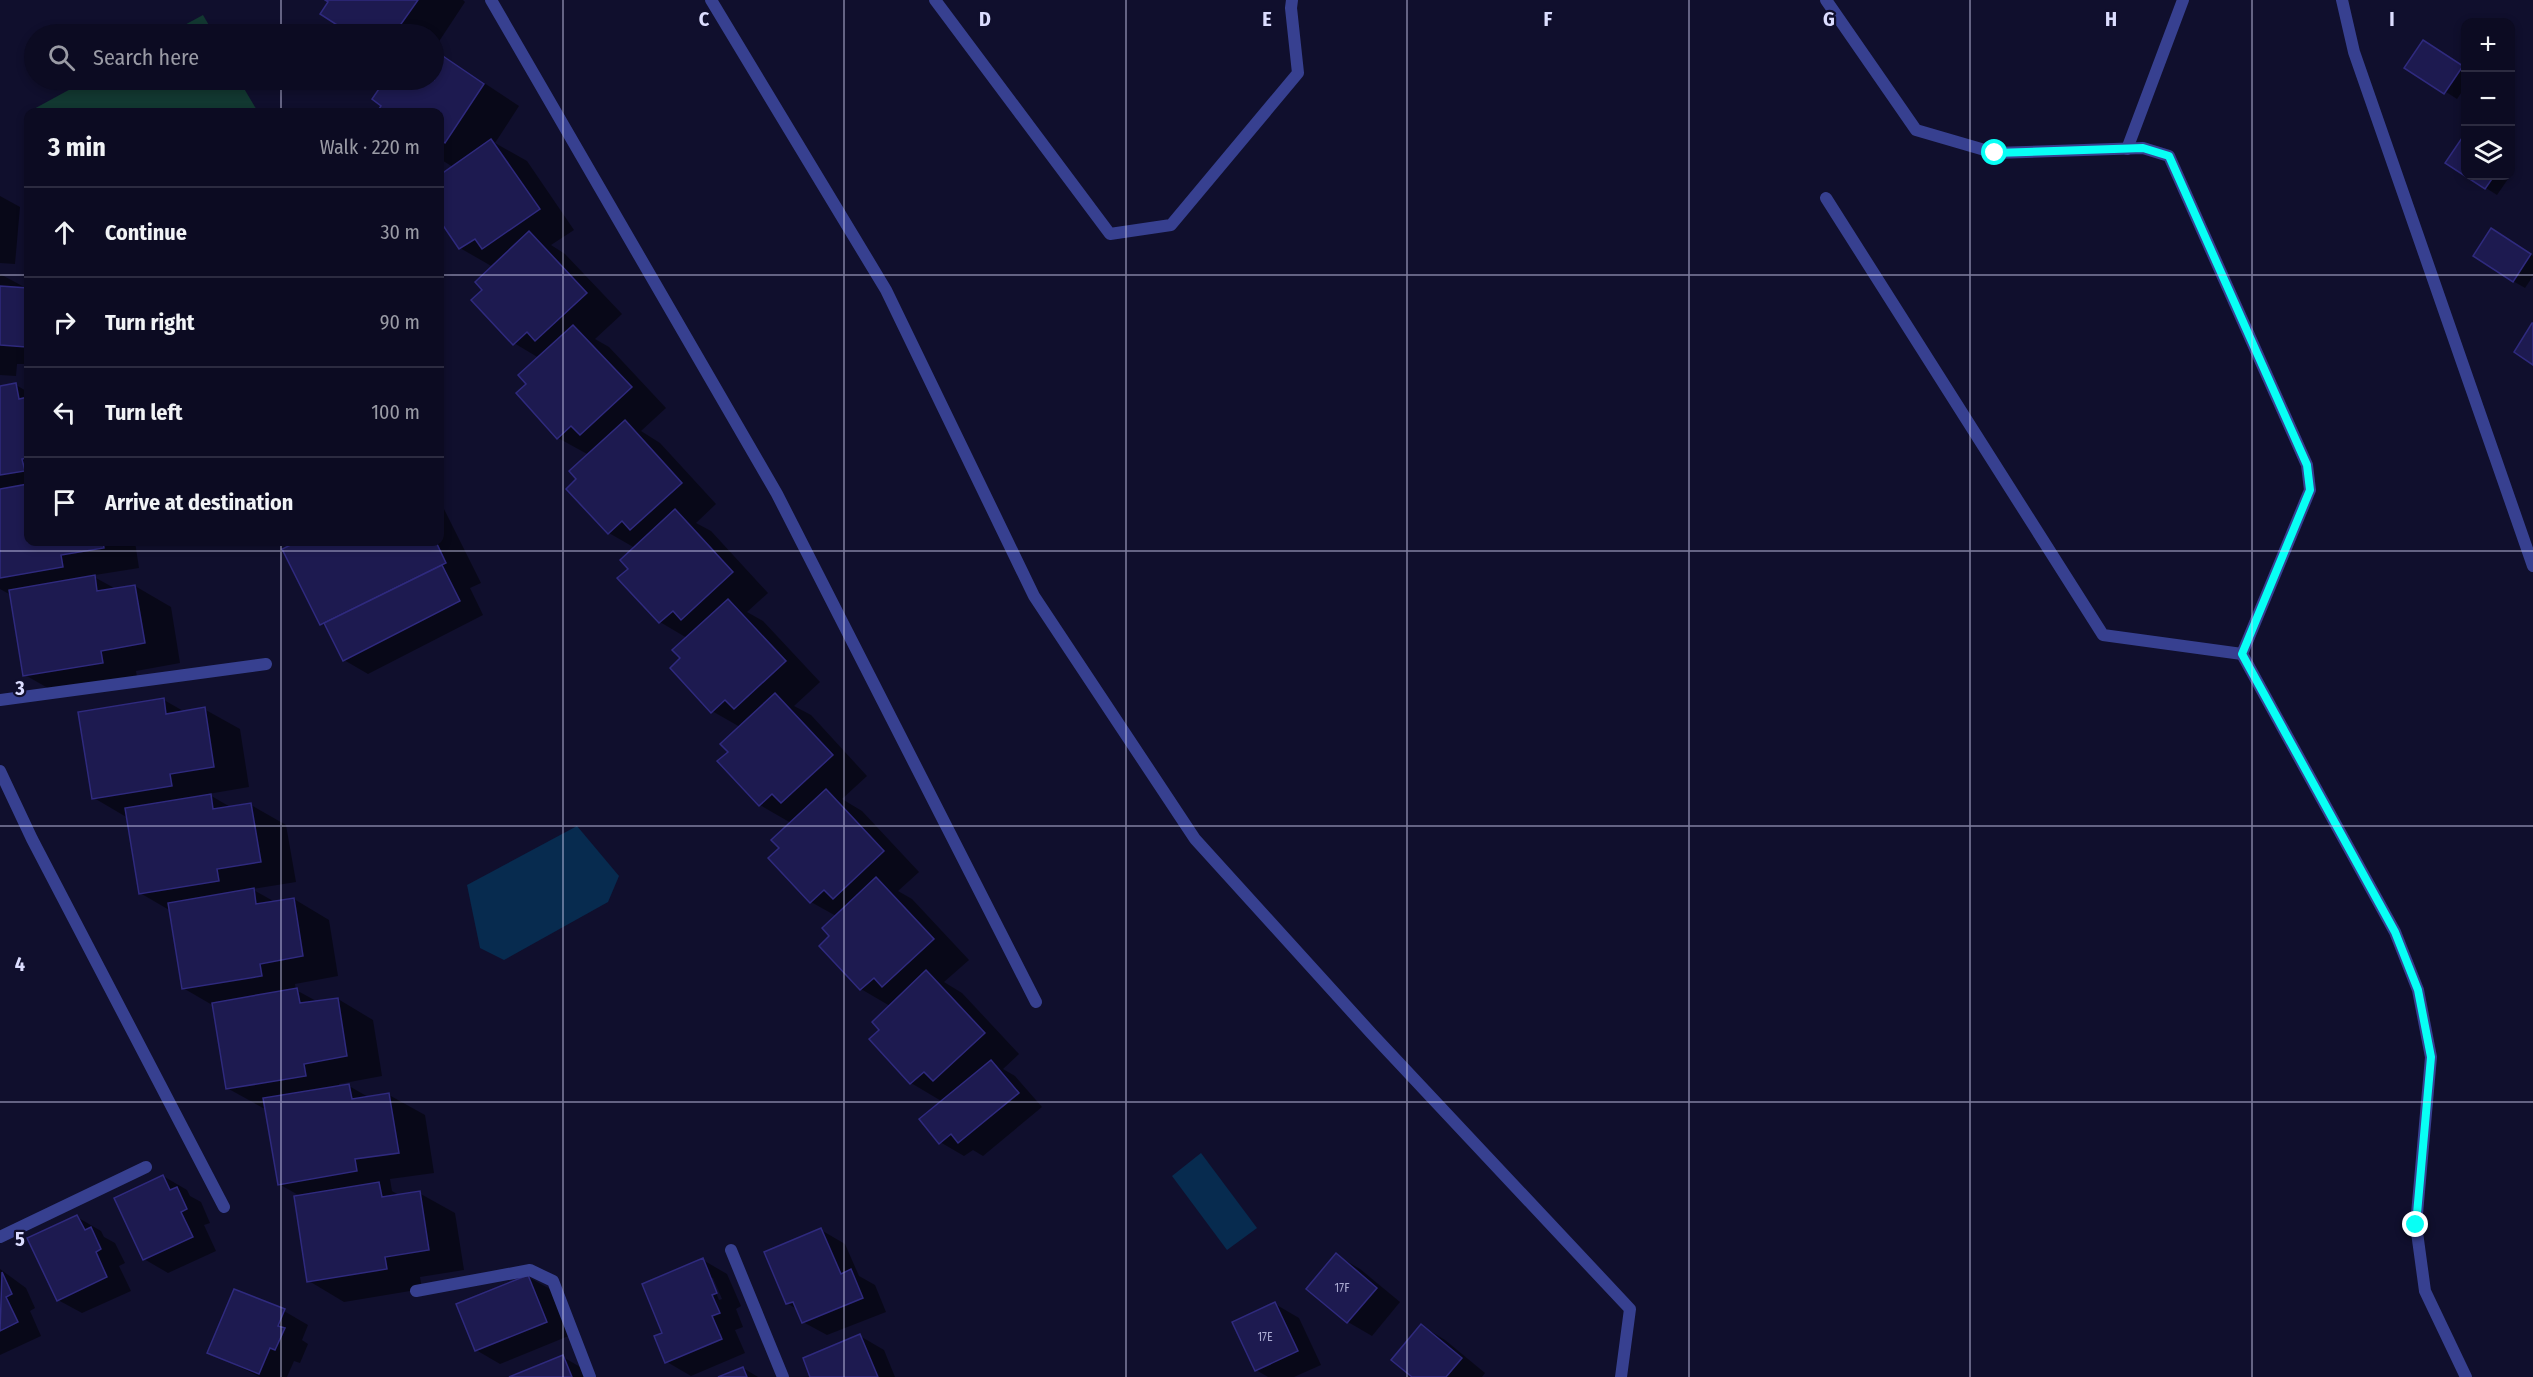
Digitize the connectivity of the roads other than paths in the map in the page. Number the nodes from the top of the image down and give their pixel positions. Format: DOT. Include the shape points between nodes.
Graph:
graph roads {
  1 [pos="491,0"];
  2 [pos="711,0"];
  3 [pos="935,0"];
  4 [pos="1292,0"];
  5 [pos="1826,0"];
  6 [pos="2183,0"];
  7 [pos="2342,0"];
  8 [pos="2127,148"];
  9 [pos="1826,198"];
  10 [pos="2533,566"];
  11 [pos="2242,654"];
  12 [pos="266,664"];
  13 [pos="0,700"];
  14 [pos="0,771"];
  15 [pos="1036,1002"];
  16 [pos="146,1167"];
  17 [pos="224,1207"];
  18 [pos="0,1237"];
  19 [pos="731,1250"];
  20 [pos="416,1291"];
  21 [pos="590,1377"];
  22 [pos="783,1377"];
  23 [pos="1621,1377"];
  24 [pos="2466,1377"];
  1 -- 15 [label="lane" via="777,494"];
  2 -- 23 [label="lane" via="886,290 1047,616 1195,839 1630,1309"];
  3 -- 4 [label="lane" via="1110,234 1171,225 1298,73"];
  5 -- 8 [label="lane" via="1916,130 1995,153"];
  6 -- 8 [label="lane"];
  7 -- 10 [label="lane" via="2354,52"];
  8 -- 11 [label="lane" via="2169,156 2307,465 2310,490"];
  9 -- 11 [label="lane" via="2103,636"];
  11 -- 24 [label="lane" via="2395,932 2418,990 2431,1057 2416,1225 2425,1291"];
  12 -- 13 [label="lane"];
  14 -- 17 [label="lane"];
  16 -- 18 [label="lane"];
  19 -- 22 [label="lane"];
  20 -- 21 [label="lane" via="530,1270 553,1281"];
}
